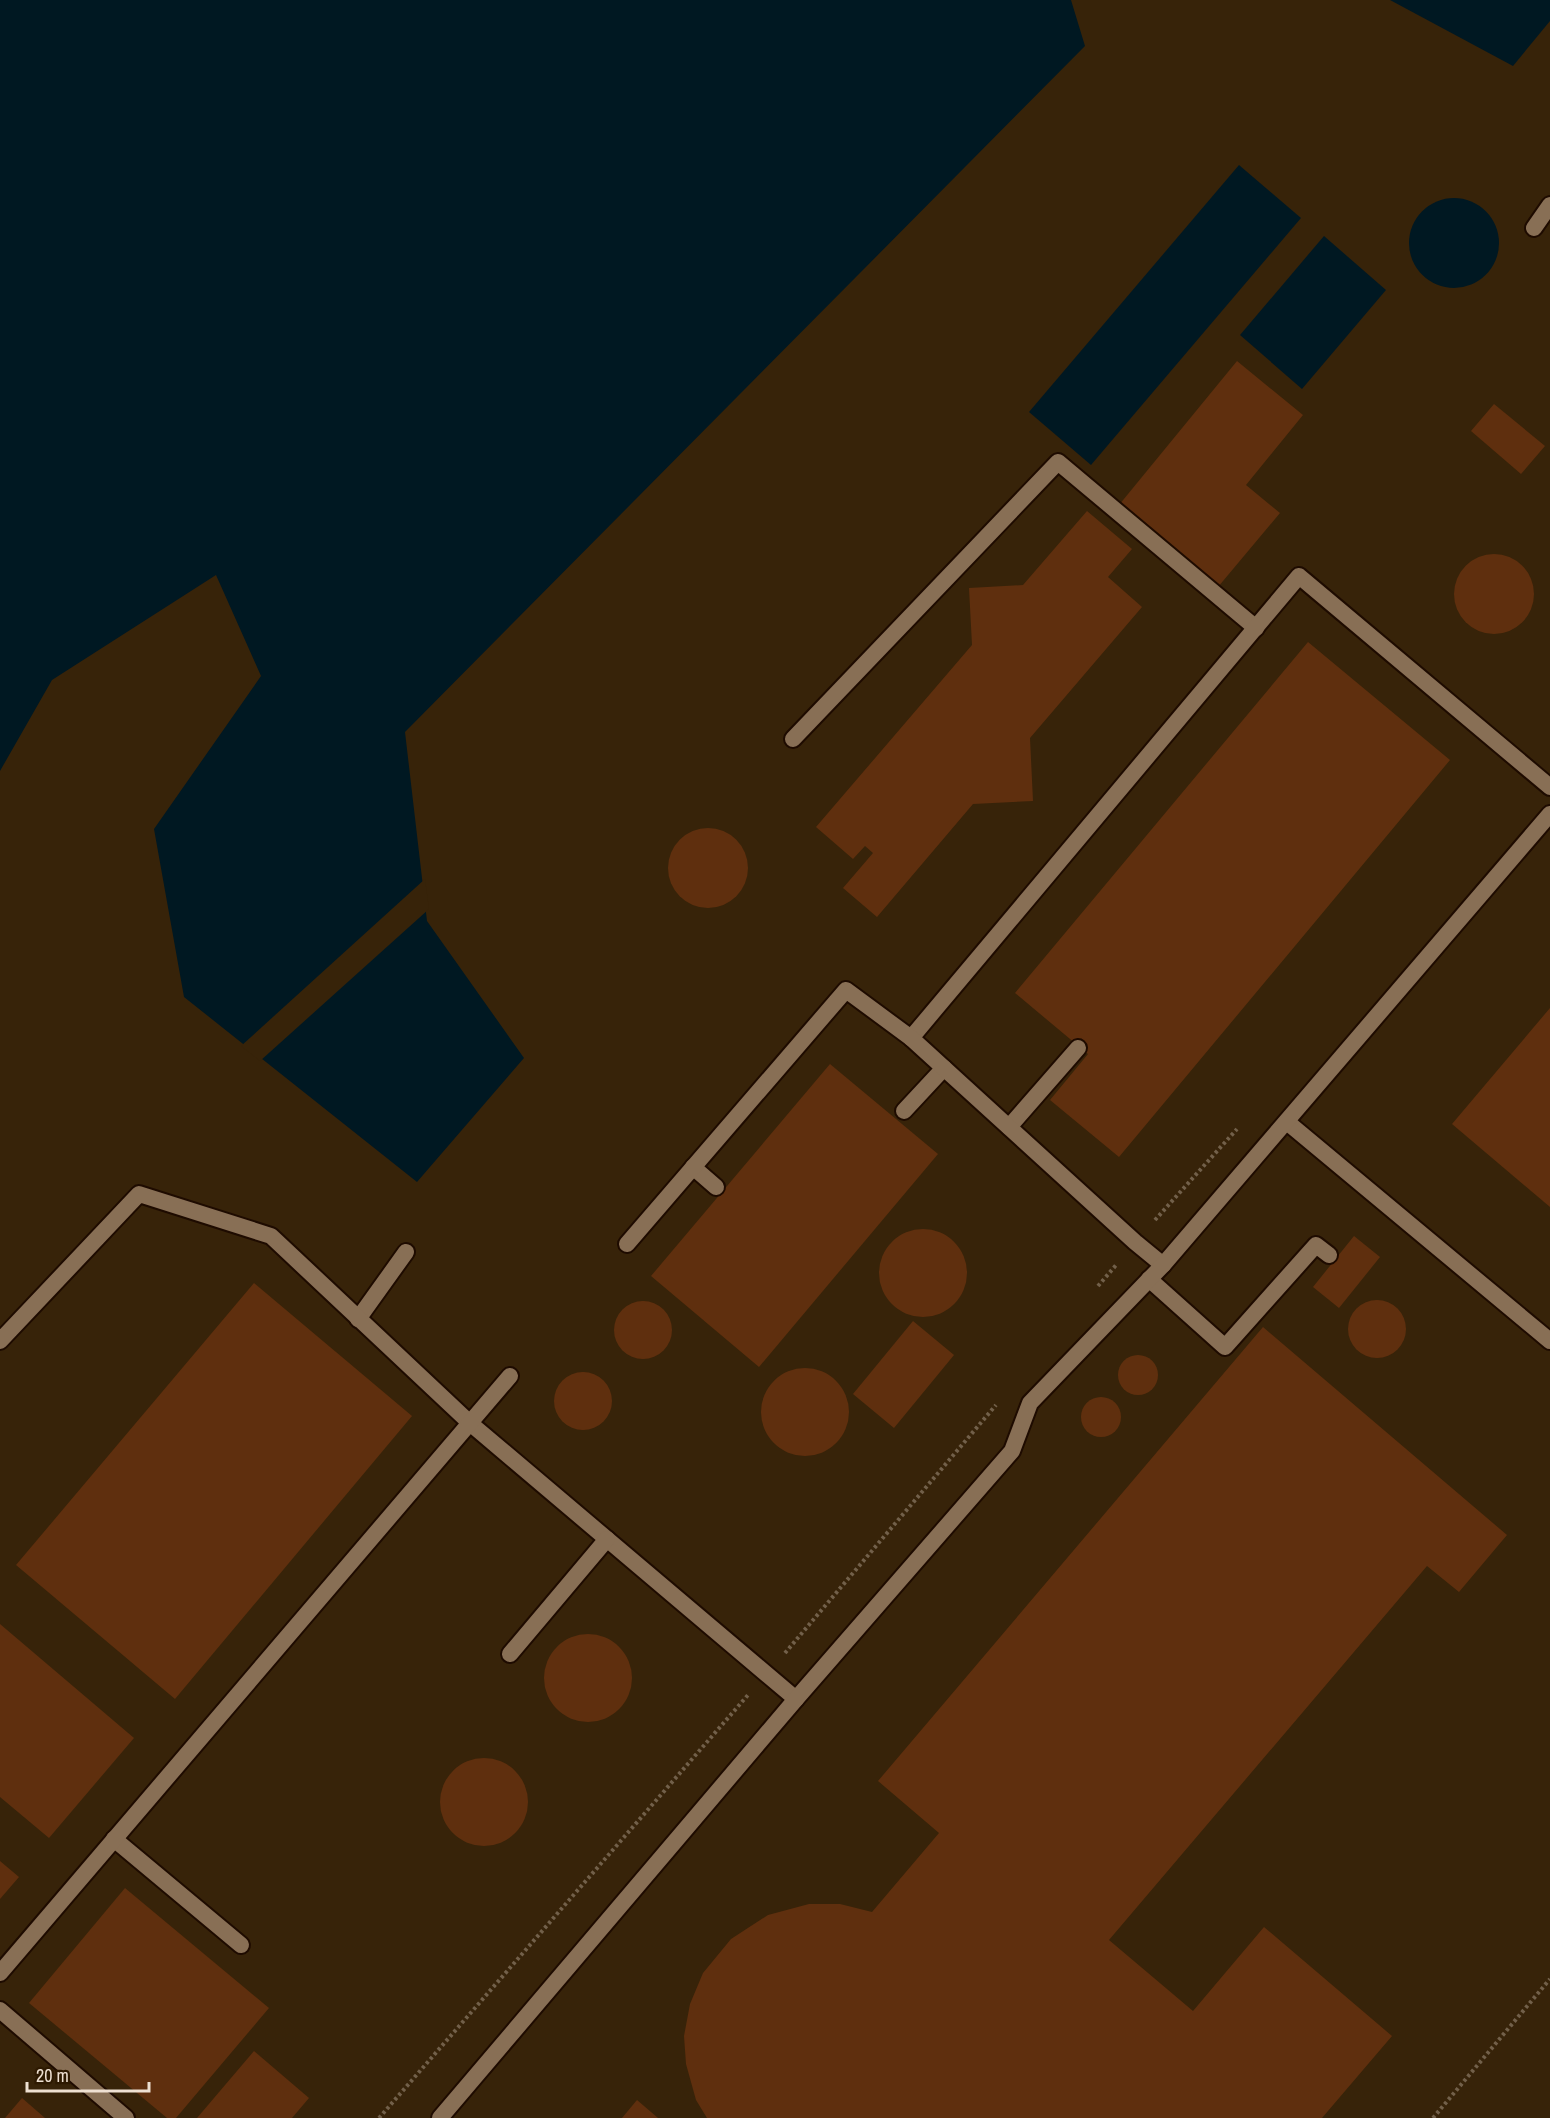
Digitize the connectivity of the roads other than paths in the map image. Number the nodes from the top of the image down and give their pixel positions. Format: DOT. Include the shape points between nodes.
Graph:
graph roads {
  1 [pos="1550,205"];
  2 [pos="1534,228"];
  3 [pos="1256,628"];
  4 [pos="793,739"];
  5 [pos="1550,787"];
  6 [pos="1550,814"];
  7 [pos="911,1038"];
  8 [pos="1078,1048"];
  9 [pos="944,1068"];
  10 [pos="904,1111"];
  11 [pos="1287,1122"];
  12 [pos="1010,1127"];
  13 [pos="693,1167"];
  14 [pos="716,1187"];
  15 [pos="627,1244"];
  16 [pos="406,1252"];
  17 [pos="1329,1255"];
  18 [pos="1163,1265"];
  19 [pos="1149,1280"];
  20 [pos="358,1319"];
  21 [pos="0,1341"];
  22 [pos="1550,1341"];
  23 [pos="510,1376"];
  24 [pos="471,1424"];
  25 [pos="607,1539"];
  26 [pos="510,1654"];
  27 [pos="796,1699"];
  28 [pos="114,1839"];
  29 [pos="241,1945"];
  30 [pos="0,1973"];
  31 [pos="0,2010"];
  32 [pos="126,2118"];
  33 [pos="440,2118"];
  1 -- 2 [label="lane"];
  3 -- 4 [label="lane" via="1058,462"];
  3 -- 5 [label="lane" via="1299,576"];
  3 -- 7 [label="lane"];
  6 -- 11 [label="lane"];
  7 -- 9 [label="lane"];
  7 -- 13 [label="lane" via="846,990"];
  8 -- 12 [label="lane"];
  9 -- 10 [label="lane"];
  9 -- 12 [label="lane"];
  11 -- 18 [label="lane"];
  11 -- 22 [label="lane"];
  12 -- 18 [label="lane"];
  13 -- 14 [label="lane"];
  13 -- 15 [label="lane"];
  16 -- 20 [label="lane"];
  17 -- 19 [label="lane" via="1316,1245 1225,1347"];
  18 -- 19 [label="lane"];
  19 -- 27 [label="lane" via="1030,1403 1012,1451"];
  20 -- 21 [label="lane" via="271,1236 139,1194"];
  20 -- 24 [label="lane"];
  23 -- 24 [label="lane"];
  24 -- 25 [label="lane"];
  24 -- 28 [label="lane"];
  25 -- 26 [label="lane"];
  25 -- 27 [label="lane"];
  27 -- 33 [label="lane"];
  28 -- 29 [label="lane"];
  28 -- 30 [label="lane"];
  31 -- 32 [label="lane"];
}
